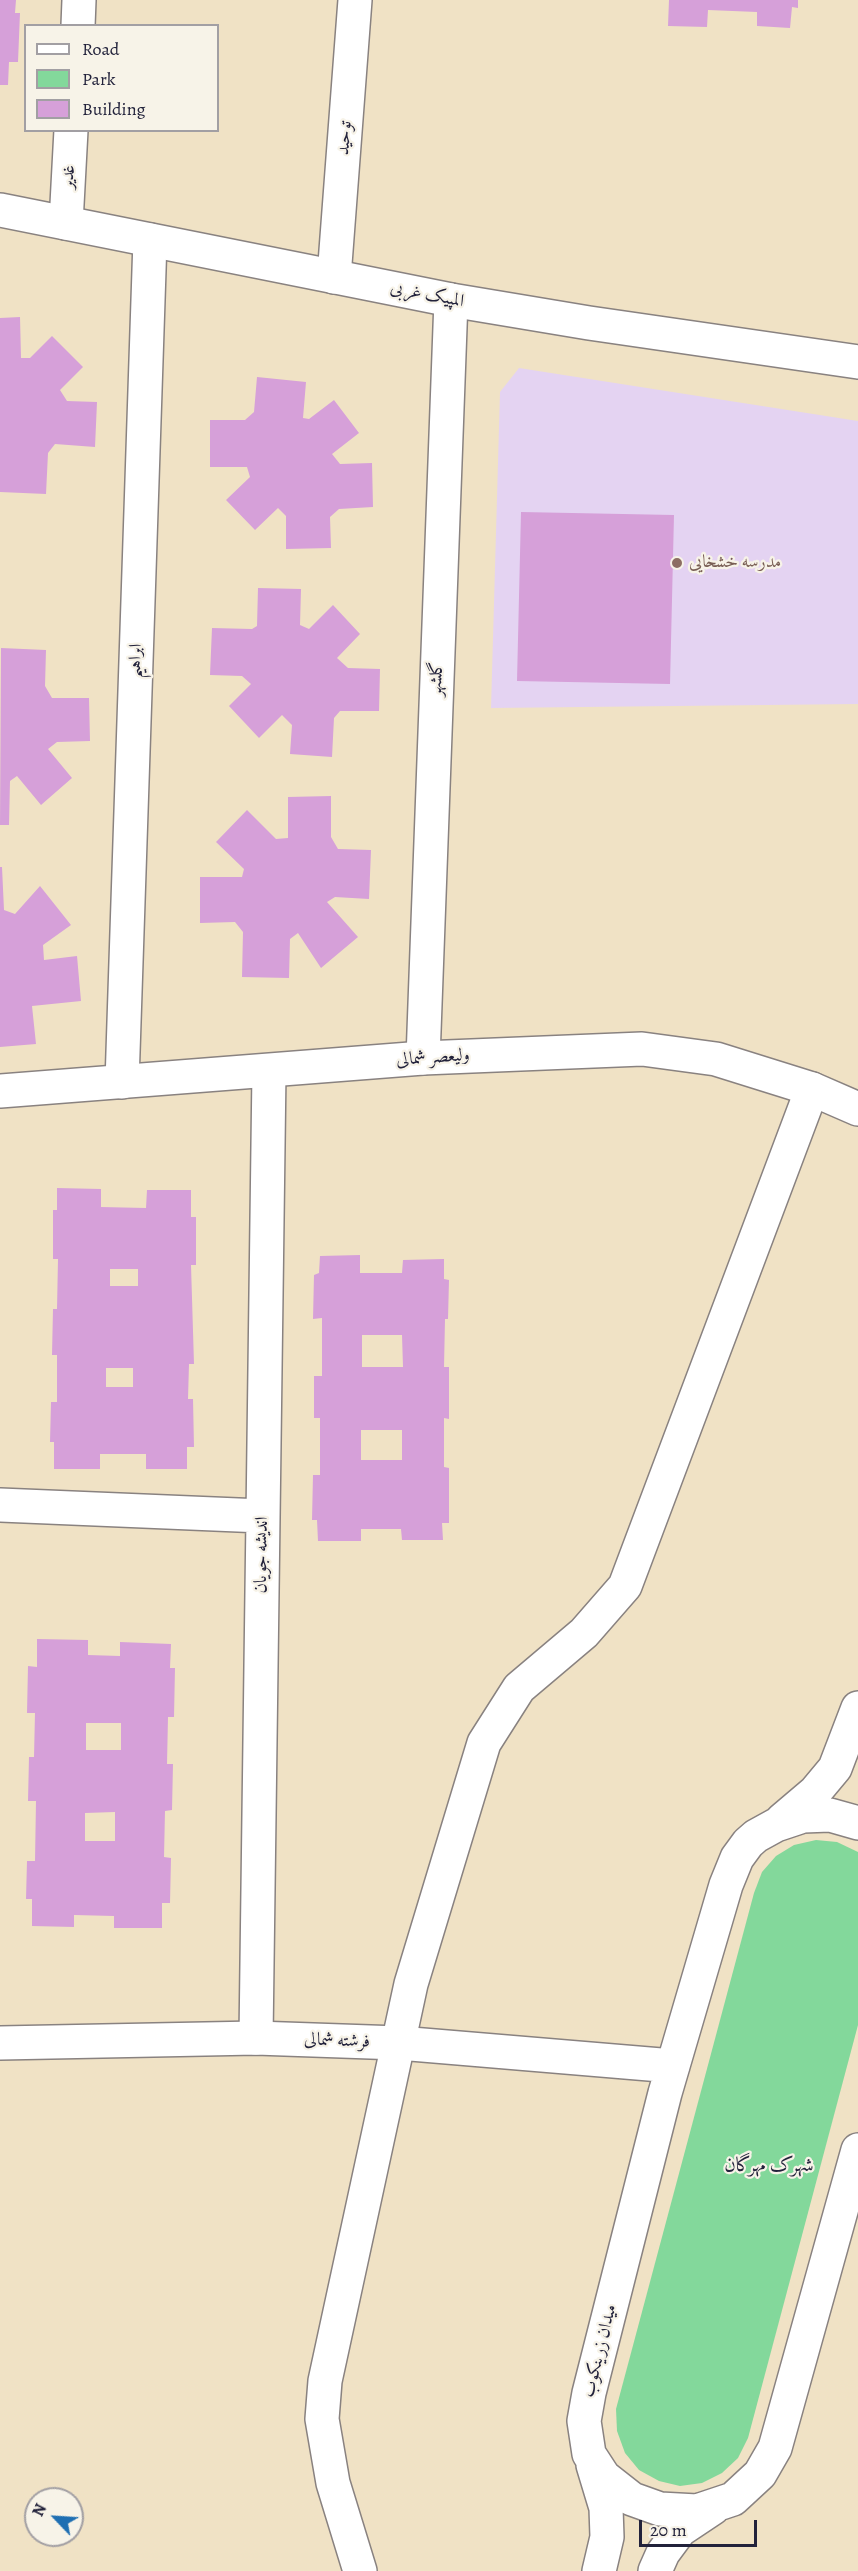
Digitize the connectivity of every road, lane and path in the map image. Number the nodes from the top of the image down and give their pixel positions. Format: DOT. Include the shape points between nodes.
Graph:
graph roads {
  1 [pos="79,0"];
  2 [pos="355,0"];
  3 [pos="78,24"];
  4 [pos="72,132"];
  5 [pos="0,210"];
  6 [pos="66,223"];
  7 [pos="150,240"];
  8 [pos="334,277"];
  9 [pos="451,300"];
  10 [pos="858,362"];
  11 [pos="423,1058"];
  12 [pos="269,1071"];
  13 [pos="122,1082"];
  14 [pos="812,1089"];
  15 [pos="0,1091"];
  16 [pos="858,1109"];
  17 [pos="0,1505"];
  18 [pos="262,1516"];
  19 [pos="858,1708"];
  20 [pos="858,1823"];
  21 [pos="776,1825"];
  22 [pos="256,2038"];
  23 [pos="0,2043"];
  24 [pos="399,2043"];
  25 [pos="673,2066"];
  26 [pos="858,2150"];
  27 [pos="853,2188"];
  28 [pos="589,2454"];
  29 [pos="721,2503"];
  30 [pos="360,2571"];
  31 [pos="599,2571"];
  32 [pos="655,2571"];
  1 -- 3 [label="street"];
  2 -- 8 [label="street, توحید"];
  4 -- 6 [label="street, غدیر"];
  5 -- 6 [label="street, المپیک غربی"];
  6 -- 7 [label="street, المپیک غربی"];
  7 -- 8 [label="street, المپیک غربی"];
  7 -- 13 [label="street, ابراهیم"];
  8 -- 9 [label="street, المپیک غربی"];
  9 -- 10 [label="street, المپیک غربی"];
  9 -- 11 [label="street, گلشهر"];
  11 -- 12 [label="street, ولیعصر شمالی"];
  11 -- 14 [label="street, ولیعصر شمالی" via="642,1049 716,1059"];
  12 -- 13 [label="street, ولیعصر شمالی"];
  12 -- 18 [label="street, اندیشه جویان"];
  13 -- 15 [label="street, ولیعصر شمالی"];
  14 -- 16 [label="street, ولیعصر شمالی"];
  14 -- 24 [label="street" via="625,1586 584,1633 519,1688 484,1743 411,1984"];
  17 -- 18 [label="street"];
  18 -- 22 [label="street, اندیشه جویان"];
  19 -- 21 [label="street" via="835,1768 815,1792"];
  20 -- 21 [label="street, میدان زرینکوب" via="830,1815 803,1816"];
  21 -- 25 [label="street, میدان زرینکوب" via="756,1836 737,1858"];
  22 -- 23 [label="street, فرشته شمالی"];
  22 -- 24 [label="street, فرشته شمالی"];
  24 -- 25 [label="street, فرشته شمالی"];
  24 -- 30 [label="street" via="325,2381 322,2419 333,2483"];
  25 -- 28 [label="street, میدان زرینکوب" via="589,2393 584,2421"];
  26 -- 27 [label="street, میدان زرینکوب"];
  27 -- 29 [label="street, میدان زرینکوب" via="775,2448 760,2474 733,2499"];
  28 -- 29 [label="street, میدان زرینکوب" via="604,2477 633,2499 660,2509 697,2511"];
  28 -- 31 [label="street" via="606,2508 607,2537"];
  29 -- 32 [label="street" via="680,2530"];
}
